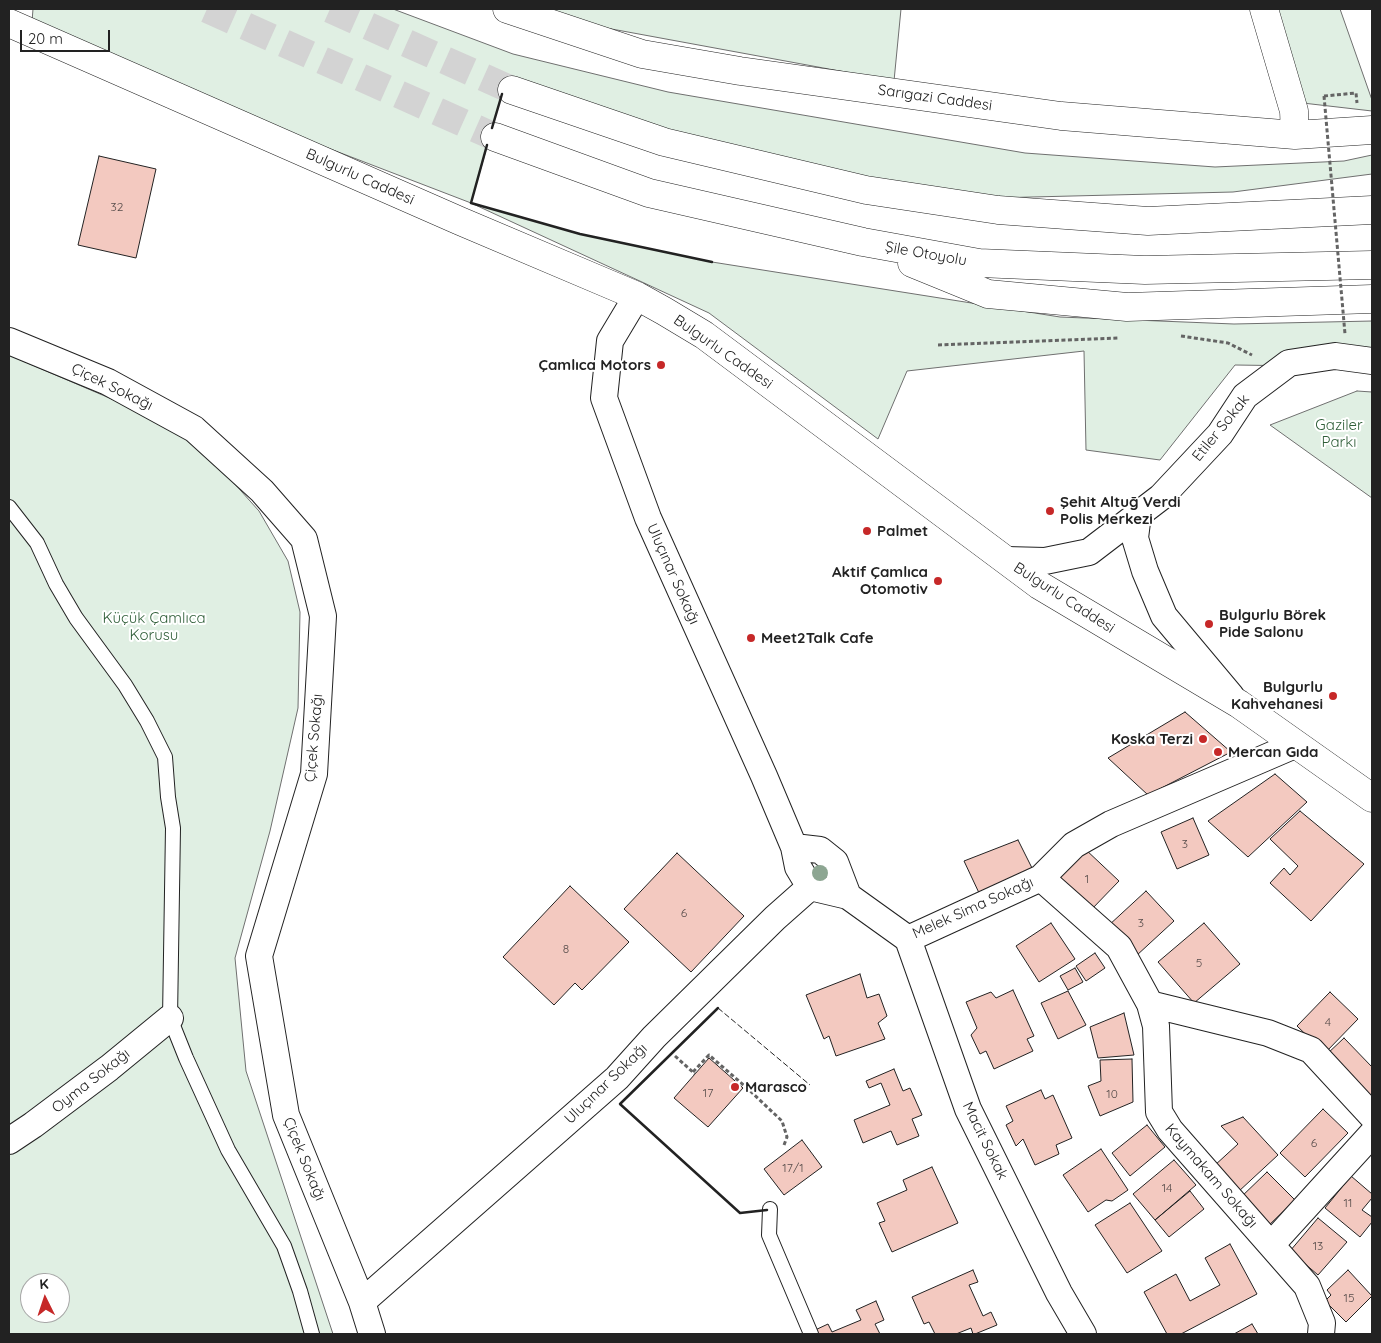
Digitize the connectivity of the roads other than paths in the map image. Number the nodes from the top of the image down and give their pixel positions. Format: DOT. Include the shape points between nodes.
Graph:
graph roads {
  1 [pos="507,9"];
  2 [pos="1264,9"];
  3 [pos="12,22"];
  4 [pos="512,90"];
  5 [pos="1372,130"];
  6 [pos="1295,135"];
  7 [pos="495,137"];
  8 [pos="1372,191"];
  9 [pos="1372,210"];
  10 [pos="1148,221"];
  11 [pos="863,242"];
  12 [pos="1372,265"];
  13 [pos="637,296"];
  14 [pos="1372,299"];
  15 [pos="9,341"];
  16 [pos="1372,361"];
  17 [pos="9,506"];
  18 [pos="1138,514"];
  19 [pos="1006,560"];
  20 [pos="1238,704"];
  21 [pos="1294,745"];
  22 [pos="1372,798"];
  23 [pos="794,847"];
  24 [pos="1041,878"];
  25 [pos="810,887"];
  26 [pos="848,896"];
  27 [pos="908,939"];
  28 [pos="1150,1004"];
  29 [pos="170,1018"];
  30 [pos="1372,1116"];
  31 [pos="1372,1134"];
  32 [pos="9,1141"];
  33 [pos="770,1209"];
  34 [pos="1271,1245"];
  35 [pos="362,1302"];
  36 [pos="312,1334"];
  37 [pos="372,1334"];
  38 [pos="811,1334"];
  39 [pos="1084,1334"];
  40 [pos="1322,1334"];
  1 -- 6 [label="main road, Sarıgazi Caddesi" via="642,54 740,71 1061,116"];
  2 -- 6 [label="main road" via="1294,111"];
  3 -- 13 [label="main road, Bulgurlu Caddesi"];
  4 -- 10 [label="main road" via="664,142 866,190 998,210"];
  5 -- 6 [label="main road, Sarıgazi Caddesi"];
  7 -- 11 [label="main road, Şile Otoyolu" via="649,193"];
  8 -- 10 [label="main road"];
  9 -- 10 [label="main road"];
  11 -- 12 [label="main road, Şile Otoyolu" via="979,263 1145,270"];
  11 -- 14 [label="main road" via="988,294 1127,307"];
  13 -- 19 [label="main road, Bulgurlu Caddesi" via="704,335"];
  13 -- 23 [label="street, Uluçınar Sokağı" via="610,341 604,398 648,518"];
  15 -- 35 [label="street, Çiçek Sokağı" via="108,382 194,429 262,491 304,539 322,616 314,774 259,956 286,1115"];
  16 -- 18 [label="street, Etiler Sokak" via="1335,356 1289,363 1245,396 1220,434 1161,497"];
  17 -- 29 [label="lane" via="37,543 76,618 125,685 165,756 173,828"];
  18 -- 19 [label="street, Etiler Sokak" via="1089,552 1045,561"];
  18 -- 20 [label="street" via="1135,538 1164,616"];
  19 -- 20 [label="main road, Bulgurlu Caddesi" via="1039,585"];
  20 -- 21 [label="main road, Bulgurlu Caddesi"];
  21 -- 22 [label="main road, Bulgurlu Caddesi"];
  21 -- 24 [label="street, Melek Sima Sokağı" via="1111,824 1074,845"];
  23 -- 25 [label="street, Uluçınar Sokağı" via="798,867"];
  23 -- 26 [label="street" via="820,850 835,862"];
  24 -- 27 [label="street, Melek Sima Sokağı"];
  24 -- 28 [label="street, Kaymakam Sokağı" via="1119,947"];
  25 -- 26 [label="street, Melek Sima Sokağı"];
  25 -- 35 [label="street, Uluçınar Sokağı" via="654,1037 617,1078"];
  26 -- 27 [label="street, Melek Sima Sokağı"];
  27 -- 39 [label="street, Macit Sokak" via="968,1109 1059,1293"];
  28 -- 30 [label="street" via="1268,1033 1311,1050"];
  28 -- 34 [label="street, Kaymakam Sokağı" via="1156,1026 1159,1112 1170,1130"];
  29 -- 32 [label="street, Oyma Sokağı" via="109,1068"];
  29 -- 36 [label="lane" via="228,1150 284,1246"];
  31 -- 34 [label="street"];
  33 -- 38 [label="lane" via="769,1235"];
  34 -- 40 [label="street, Kaymakam Sokağı" via="1307,1286 1322,1322"];
  35 -- 37 [label="street, Çiçek Sokağı"];
}
